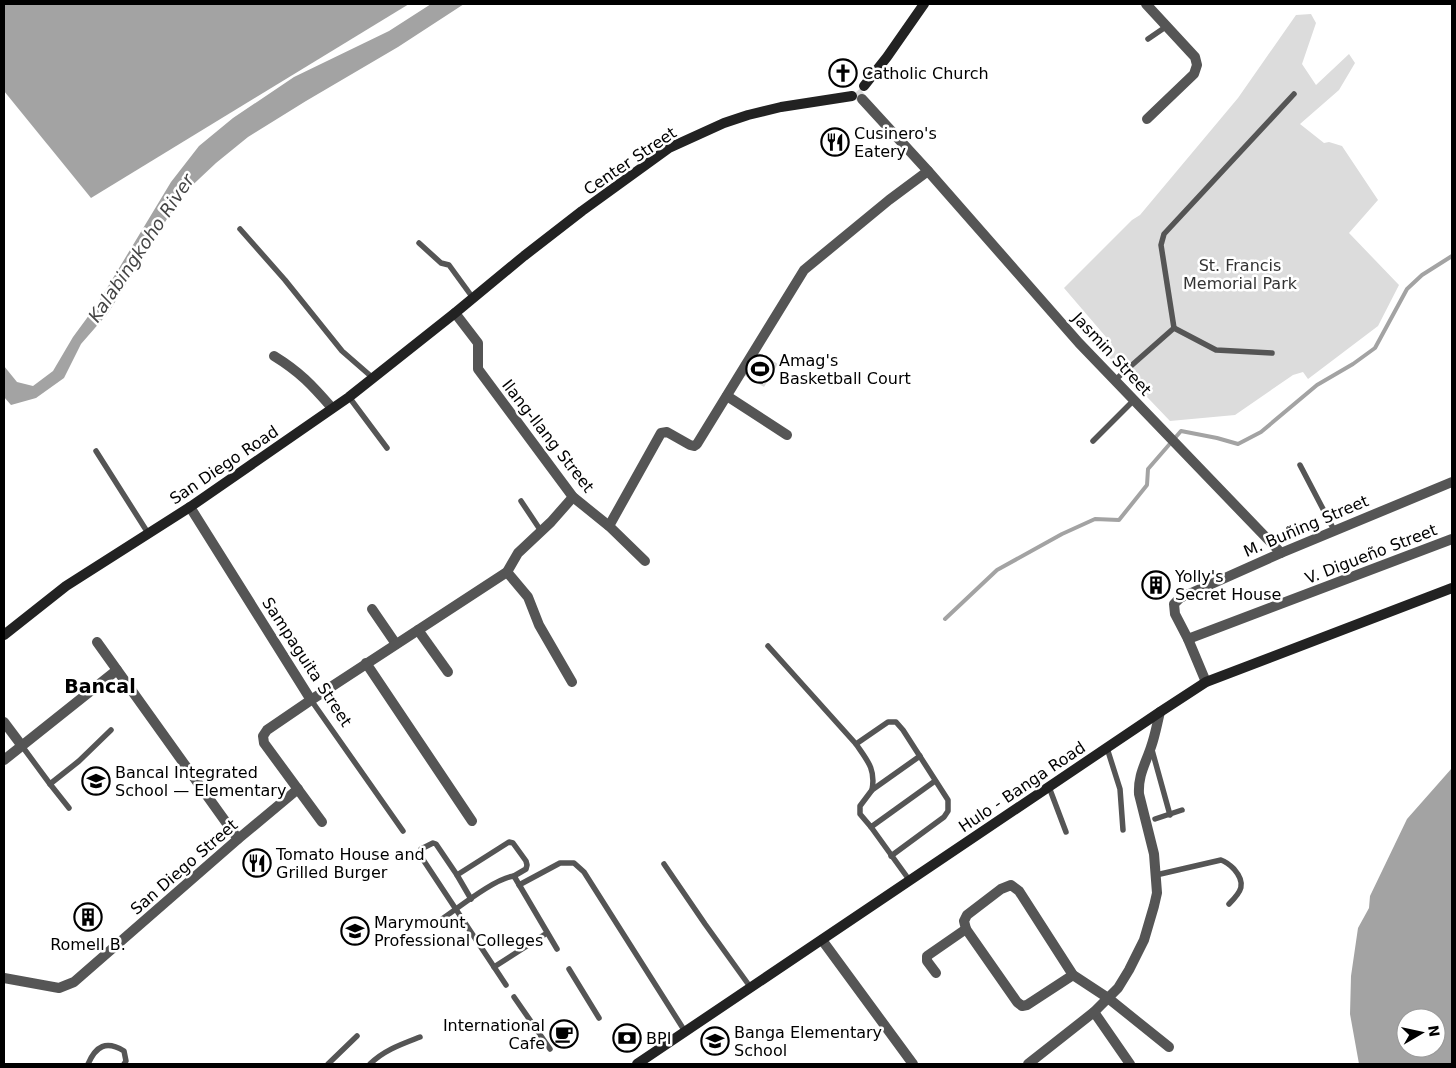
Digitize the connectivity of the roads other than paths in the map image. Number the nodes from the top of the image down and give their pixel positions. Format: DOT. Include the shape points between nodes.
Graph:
graph roads {
  1 [pos="924,4"];
  2 [pos="1146,4"];
  3 [pos="1167,26"];
  4 [pos="1148,39"];
  5 [pos="864,86"];
  6 [pos="1294,94"];
  7 [pos="857,98"];
  8 [pos="1147,119"];
  9 [pos="928,171"];
  10 [pos="240,229"];
  11 [pos="419,243"];
  12 [pos="473,298"];
  13 [pos="456,313"];
  14 [pos="1174,328"];
  15 [pos="1272,354"];
  16 [pos="274,356"];
  17 [pos="373,378"];
  18 [pos="1115,380"];
  19 [pos="727,396"];
  20 [pos="349,397"];
  21 [pos="1134,400"];
  22 [pos="332,408"];
  23 [pos="787,436"];
  24 [pos="1093,441"];
  25 [pos="387,448"];
  26 [pos="96,451"];
  27 [pos="1300,466"];
  28 [pos="1452,482"];
  29 [pos="572,497"];
  30 [pos="521,502"];
  31 [pos="190,507"];
  32 [pos="609,526"];
  33 [pos="1334,530"];
  34 [pos="541,531"];
  35 [pos="148,533"];
  36 [pos="1452,539"];
  37 [pos="1280,552"];
  38 [pos="645,561"];
  39 [pos="507,572"];
  40 [pos="1452,588"];
  41 [pos="372,609"];
  42 [pos="418,630"];
  43 [pos="4,635"];
  44 [pos="1188,639"];
  45 [pos="97,642"];
  46 [pos="396,644"];
  47 [pos="768,646"];
  48 [pos="366,664"];
  49 [pos="117,670"];
  50 [pos="448,672"];
  51 [pos="572,682"];
  52 [pos="1206,682"];
  53 [pos="311,700"];
  54 [pos="1160,712"];
  55 [pos="4,722"];
  56 [pos="111,730"];
  57 [pos="856,744"];
  58 [pos="22,746"];
  59 [pos="1107,748"];
  60 [pos="1151,748"];
  61 [pos="920,756"];
  62 [pos="4,760"];
  63 [pos="935,781"];
  64 [pos="50,784"];
  65 [pos="1049,787"];
  66 [pos="298,789"];
  67 [pos="872,790"];
  68 [pos="69,808"];
  69 [pos="1182,810"];
  70 [pos="1170,815"];
  71 [pos="1155,819"];
  72 [pos="472,821"];
  73 [pos="322,822"];
  74 [pos="871,827"];
  75 [pos="1123,830"];
  76 [pos="403,831"];
  77 [pos="1066,832"];
  78 [pos="238,840"];
  79 [pos="891,856"];
  80 [pos="664,864"];
  81 [pos="457,875"];
  82 [pos="1156,875"];
  83 [pos="514,876"];
  84 [pos="910,881"];
  85 [pos="519,885"];
  86 [pos="471,899"];
  87 [pos="1229,904"];
  88 [pos="456,910"];
  89 [pos="439,921"];
  90 [pos="966,929"];
  91 [pos="547,933"];
  92 [pos="822,940"];
  93 [pos="557,949"];
  94 [pos="494,967"];
  95 [pos="569,969"];
  96 [pos="936,973"];
  97 [pos="1073,975"];
  98 [pos="4,978"];
  99 [pos="506,985"];
  100 [pos="751,988"];
  101 [pos="514,997"];
  102 [pos="1108,998"];
  103 [pos="1094,1012"];
  104 [pos="599,1018"];
  105 [pos="686,1033"];
  106 [pos="357,1036"];
  107 [pos="420,1036"];
  108 [pos="1168,1047"];
  109 [pos="550,1049"];
  110 [pos="88,1064"];
  111 [pos="124,1064"];
  112 [pos="328,1064"];
  113 [pos="370,1064"];
  114 [pos="638,1064"];
  115 [pos="913,1064"];
  116 [pos="1028,1064"];
  117 [pos="1130,1064"];
  1 -- 5 [label="street"];
  2 -- 3 [label="street"];
  3 -- 4 [label="lane"];
  3 -- 8 [label="street" via="1195,57 1197,66 1194,74"];
  6 -- 14 [label="lane" via="1164,234 1161,246"];
  7 -- 9 [label="street, Jasmin Street"];
  7 -- 12 [label="street, Center Street" via="781,107 748,115 669,148 582,211"];
  9 -- 18 [label="street, Jasmin Street"];
  9 -- 19 [label="street" via="804,270"];
  10 -- 17 [label="lane" via="342,351"];
  11 -- 12 [label="lane" via="441,263 449,265"];
  12 -- 13 [label="street, Center Street"];
  13 -- 17 [label="street, San Diego Road"];
  13 -- 29 [label="street, Ilang-Ilang Street" via="478,343 478,369"];
  14 -- 15 [label="lane" via="1216,350"];
  14 -- 18 [label="lane"];
  16 -- 22 [label="street" via="307,380"];
  17 -- 20 [label="street, San Diego Road"];
  18 -- 21 [label="street, Jasmin Street"];
  19 -- 23 [label="street"];
  19 -- 32 [label="street" via="694,446 667,432 661,433"];
  20 -- 22 [label="street, San Diego Road"];
  20 -- 25 [label="lane"];
  21 -- 24 [label="lane"];
  21 -- 37 [label="street, Jasmin Street"];
  22 -- 31 [label="street, San Diego Road"];
  26 -- 35 [label="lane"];
  27 -- 33 [label="lane"];
  28 -- 33 [label="street, M. Buñing Street"];
  29 -- 32 [label="street, Ilang-Ilang Street"];
  29 -- 34 [label="street"];
  30 -- 34 [label="lane"];
  31 -- 35 [label="street, San Diego Road"];
  31 -- 53 [label="street, Sampaguita Street"];
  32 -- 38 [label="street, Ilang-Ilang Street"];
  33 -- 37 [label="street, M. Buñing Street"];
  34 -- 39 [label="street" via="518,553"];
  35 -- 43 [label="street, San Diego Road" via="66,586"];
  36 -- 44 [label="street, V. Digueño Street"];
  37 -- 44 [label="street, M. Buñing Street" via="1180,598 1174,604 1175,614"];
  39 -- 42 [label="street"];
  39 -- 51 [label="street" via="528,597 537,622"];
  40 -- 52 [label="street, Hulo - Banga Road"];
  41 -- 46 [label="street"];
  42 -- 46 [label="street"];
  42 -- 50 [label="street"];
  44 -- 52 [label="street"];
  45 -- 49 [label="street"];
  46 -- 48 [label="street"];
  47 -- 57 [label="lane"];
  48 -- 53 [label="street"];
  48 -- 72 [label="street"];
  49 -- 58 [label="street"];
  49 -- 78 [label="street"];
  52 -- 54 [label="street, Hulo - Banga Road"];
  53 -- 66 [label="street" via="264,736 264,743"];
  53 -- 76 [label="lane, Sampaguita Street"];
  54 -- 59 [label="street, Hulo - Banga Road"];
  54 -- 60 [label="street"];
  55 -- 58 [label="street"];
  56 -- 64 [label="lane"];
  57 -- 61 [label="lane" via="888,722 896,722"];
  57 -- 67 [label="lane" via="871,767"];
  58 -- 62 [label="street"];
  58 -- 64 [label="lane"];
  59 -- 65 [label="street, Hulo - Banga Road"];
  59 -- 75 [label="lane" via="1120,789"];
  60 -- 70 [label="lane"];
  60 -- 82 [label="street" via="1138,784"];
  61 -- 63 [label="lane"];
  61 -- 67 [label="lane"];
  63 -- 74 [label="lane"];
  63 -- 79 [label="lane" via="948,800 948,811"];
  64 -- 68 [label="lane"];
  65 -- 77 [label="lane"];
  65 -- 84 [label="street, Hulo - Banga Road"];
  66 -- 73 [label="street"];
  66 -- 78 [label="street, San Diego Street"];
  67 -- 74 [label="lane" via="860,806 860,814"];
  69 -- 70 [label="lane"];
  70 -- 71 [label="lane"];
  74 -- 79 [label="lane"];
  78 -- 98 [label="street, San Diego Street" via="74,982 59,988"];
  79 -- 84 [label="lane"];
  80 -- 100 [label="lane"];
  81 -- 83 [label="lane" via="509,842 528,865"];
  81 -- 86 [label="lane"];
  81 -- 88 [label="lane" via="436,844 433,842 421,849 422,858"];
  82 -- 87 [label="lane" via="1221,860 1228,862 1241,878 1242,886"];
  82 -- 102 [label="street" via="1156,900 1144,940 1118,988"];
  83 -- 85 [label="lane"];
  83 -- 86 [label="lane" via="504,878"];
  84 -- 92 [label="street, Hulo - Banga Road"];
  85 -- 91 [label="lane"];
  85 -- 105 [label="lane" via="560,863 574,863 584,872"];
  86 -- 88 [label="lane"];
  88 -- 89 [label="lane"];
  88 -- 94 [label="lane"];
  90 -- 96 [label="street" via="927,956"];
  90 -- 97 [label="street" via="1022,1006"];
  90 -- 97 [label="street" via="964,921 968,915 1001,889 1012,886 1019,891"];
  91 -- 93 [label="lane"];
  91 -- 94 [label="lane"];
  92 -- 100 [label="street, Hulo - Banga Road"];
  92 -- 115 [label="street"];
  94 -- 99 [label="lane"];
  95 -- 104 [label="lane"];
  97 -- 102 [label="street"];
  100 -- 105 [label="street, Hulo - Banga Road"];
  101 -- 109 [label="lane"];
  102 -- 103 [label="street"];
  102 -- 108 [label="street"];
  103 -- 116 [label="street"];
  103 -- 117 [label="street"];
  105 -- 114 [label="street, Hulo - Banga Road"];
  106 -- 112 [label="lane"];
  107 -- 113 [label="lane" via="377,1057"];
  110 -- 111 [label="lane" via="96,1050 104,1045 124,1051"];
}
